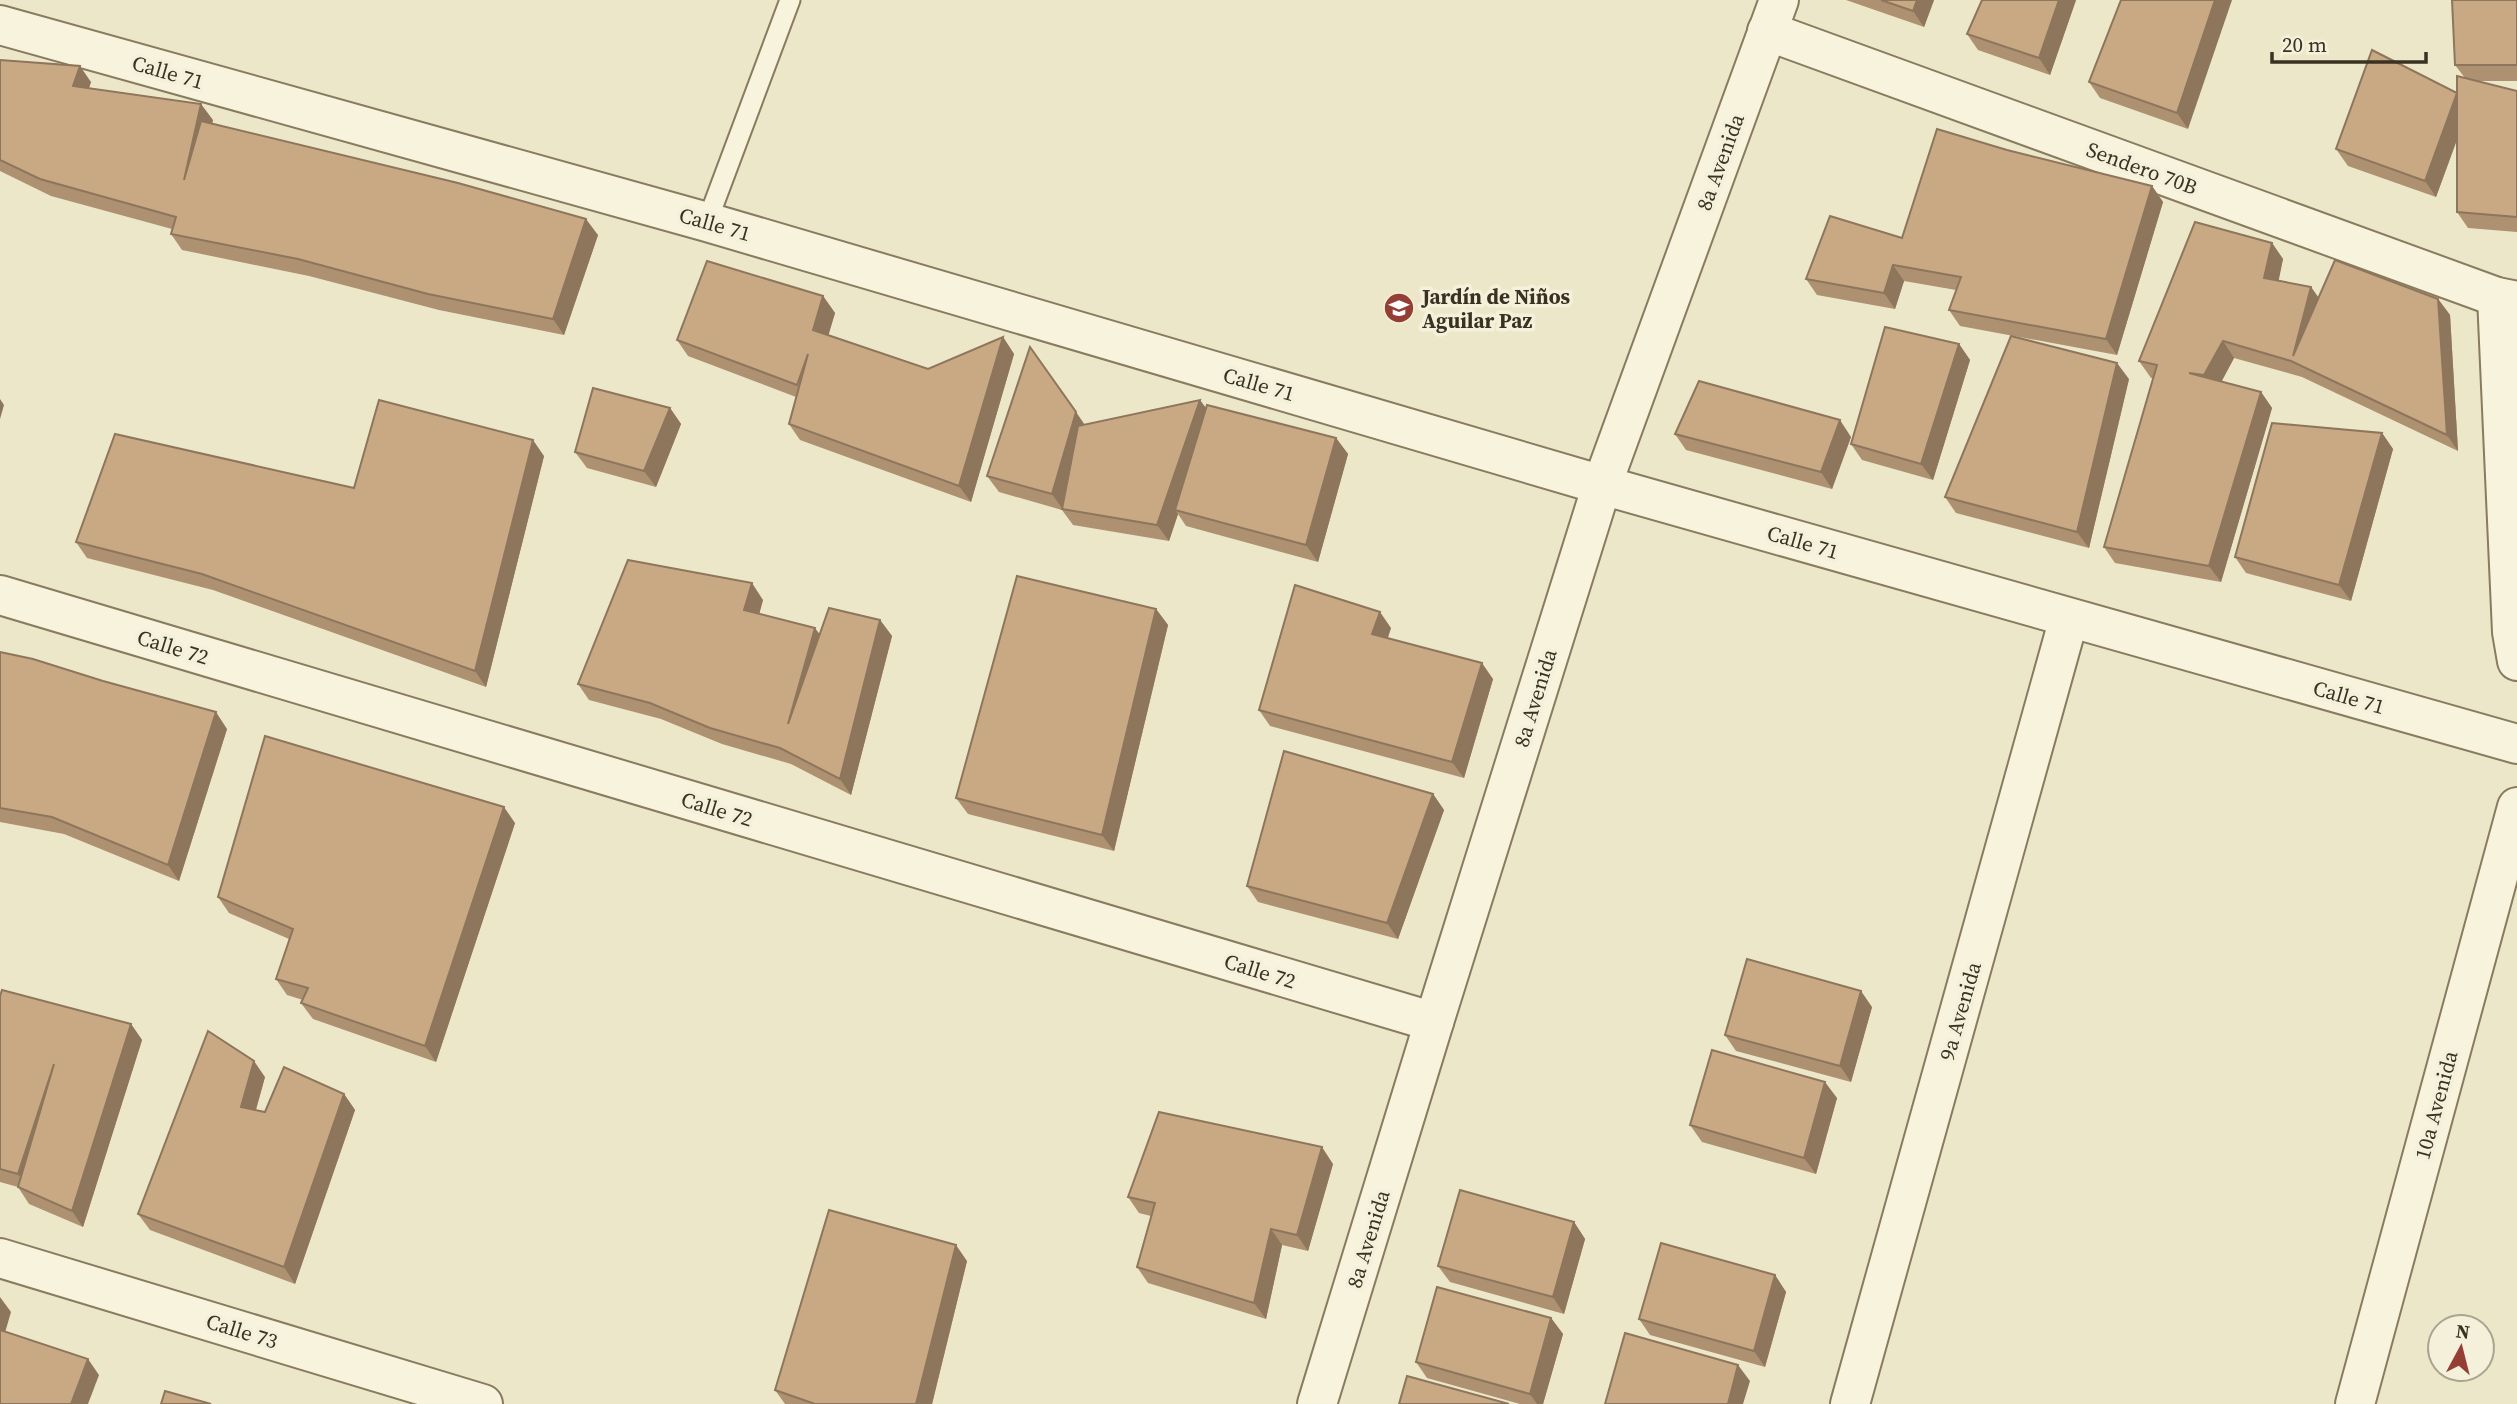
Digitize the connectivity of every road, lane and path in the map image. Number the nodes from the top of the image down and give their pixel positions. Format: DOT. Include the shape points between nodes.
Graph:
graph roads {
  1 [pos="790,0"];
  2 [pos="1773,16"];
  3 [pos="0,25"];
  4 [pos="707,222"];
  5 [pos="2507,299"];
  6 [pos="1602,485"];
  7 [pos="0,595"];
  8 [pos="2069,618"];
  9 [pos="2517,661"];
  10 [pos="2517,744"];
  11 [pos="2517,807"];
  12 [pos="1434,1022"];
  13 [pos="0,1258"];
  14 [pos="483,1404"];
  15 [pos="1317,1404"];
  16 [pos="1850,1404"];
  17 [pos="2355,1404"];
  1 -- 4 [label="lane"];
  2 -- 5 [label="street, Sendero 70B"];
  2 -- 6 [label="street, 8a Avenida"];
  3 -- 4 [label="street, Calle 71"];
  4 -- 6 [label="street, Calle 71"];
  5 -- 9 [label="street" via="2512,632"];
  6 -- 8 [label="street, Calle 71"];
  6 -- 12 [label="street, 8a Avenida"];
  7 -- 12 [label="street, Calle 72"];
  8 -- 10 [label="street, Calle 71"];
  8 -- 16 [label="street, 9a Avenida"];
  11 -- 17 [label="street, 10a Avenida"];
  12 -- 15 [label="street, 8a Avenida"];
  13 -- 14 [label="street, Calle 73"];
}
